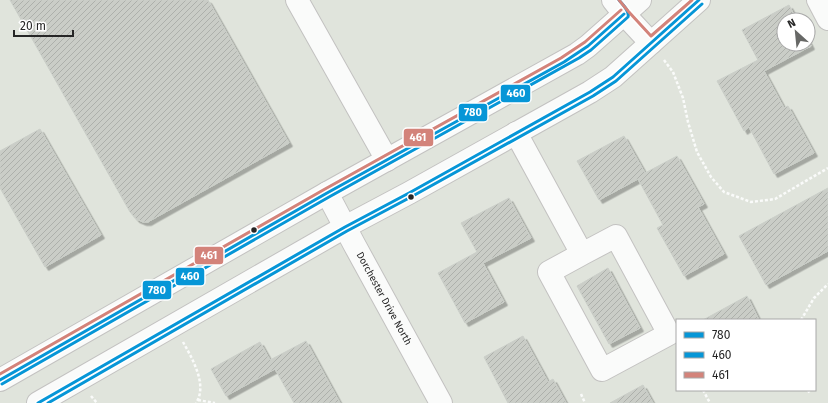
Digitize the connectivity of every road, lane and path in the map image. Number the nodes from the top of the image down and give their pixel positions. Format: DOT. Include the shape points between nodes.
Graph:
graph roads {
  1 [pos="297,0"];
  2 [pos="699,0"];
  3 [pos="818,0"];
  4 [pos="626,5"];
  5 [pos="828,19"];
  6 [pos="656,49"];
  7 [pos="516,133"];
  8 [pos="387,160"];
  9 [pos="828,168"];
  10 [pos="328,193"];
  11 [pos="345,227"];
  12 [pos="582,254"];
  13 [pos="828,284"];
  14 [pos="802,319"];
  15 [pos="182,341"];
  16 [pos="0,380"];
  17 [pos="704,391"];
  18 [pos="808,391"];
  19 [pos="90,394"];
  20 [pos="581,394"];
  21 [pos="810,394"];
  22 [pos="197,401"];
  23 [pos="38,403"];
  24 [pos="97,403"];
  25 [pos="215,403"];
  26 [pos="441,403"];
  27 [pos="585,403"];
  28 [pos="710,403"];
  1 -- 8 [label="street"];
  2 -- 6 [label="street"];
  3 -- 5 [label="street"];
  4 -- 6 [label="street"];
  4 -- 8 [label="street" via="588,46 577,54"];
  6 -- 7 [label="street" via="604,83"];
  6 -- 9 [label="path" via="672,72 683,98 697,152 724,192 751,202 775,199"];
  7 -- 11 [label="street"];
  7 -- 12 [label="street"];
  8 -- 10 [label="street"];
  10 -- 11 [label="street, Dorchester Drive North"];
  10 -- 16 [label="street"];
  11 -- 23 [label="street"];
  11 -- 26 [label="street, Dorchester Drive North"];
  12 -- 12 [label="street" via="549,272 602,370 669,334 616,236"];
  13 -- 14 [label="path" via="814,298"];
  15 -- 22 [label="path" via="194,360 199,377"];
  17 -- 28 [label="path"];
  18 -- 21 [label="path"];
  19 -- 24 [label="path"];
  20 -- 27 [label="path"];
  22 -- 25 [label="path"];
}
